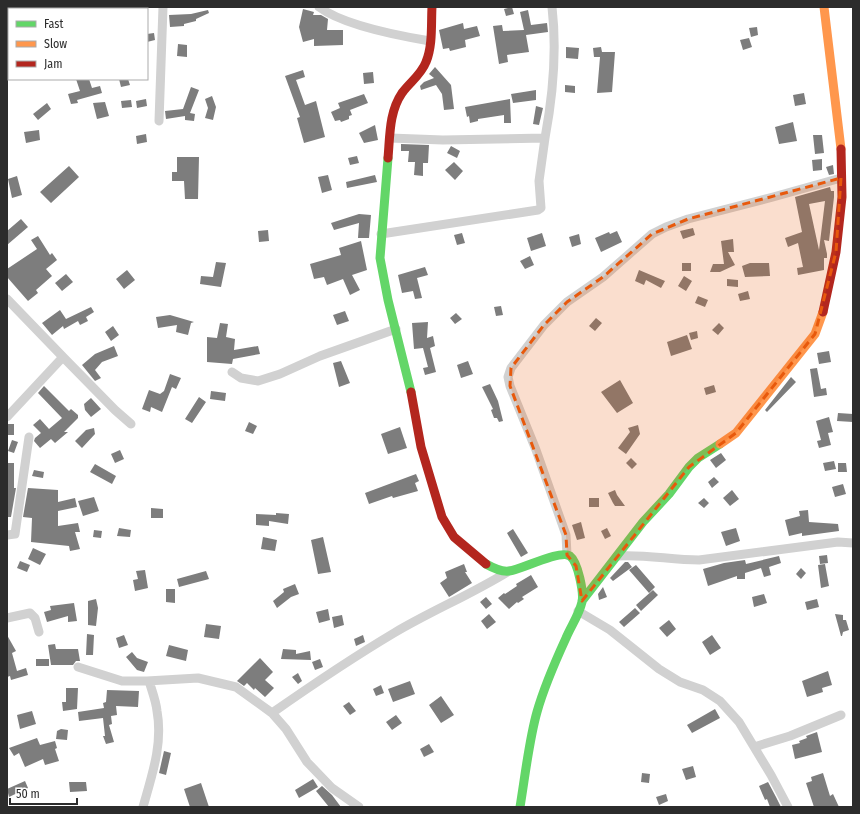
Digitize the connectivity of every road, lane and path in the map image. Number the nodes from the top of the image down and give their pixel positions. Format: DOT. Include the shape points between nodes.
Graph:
graph roads {
  1 [pos="163,7"];
  2 [pos="318,7"];
  3 [pos="432,7"];
  4 [pos="552,7"];
  5 [pos="824,7"];
  6 [pos="430,41"];
  7 [pos="159,121"];
  8 [pos="390,138"];
  9 [pos="545,138"];
  10 [pos="841,178"];
  11 [pos="381,234"];
  12 [pos="7,299"];
  13 [pos="396,329"];
  14 [pos="63,357"];
  15 [pos="232,372"];
  16 [pos="7,418"];
  17 [pos="131,424"];
  18 [pos="29,437"];
  19 [pos="7,535"];
  20 [pos="853,544"];
  21 [pos="567,555"];
  22 [pos="617,556"];
  23 [pos="509,571"];
  24 [pos="582,601"];
  25 [pos="578,611"];
  26 [pos="7,618"];
  27 [pos="39,632"];
  28 [pos="78,667"];
  29 [pos="149,681"];
  30 [pos="272,713"];
  31 [pos="841,715"];
  32 [pos="754,747"];
  33 [pos="143,807"];
  34 [pos="359,807"];
  35 [pos="520,807"];
  36 [pos="788,807"];
  1 -- 7 [label="street"];
  2 -- 6 [label="street" via="376,30"];
  3 -- 6 [label="street"];
  4 -- 9 [label="street" via="554,70"];
  5 -- 10 [label="street" via="841,140"];
  6 -- 8 [label="street" via="423,69 402,93 395,106"];
  8 -- 9 [label="street"];
  8 -- 11 [label="street"];
  9 -- 11 [label="street" via="539,181 541,208 538,210"];
  10 -- 21 [label="street" via="666,226 652,234 603,277 567,302 518,357 508,377 510,386 566,535"];
  10 -- 22 [label="street" via="842,197 836,252 821,320 815,334 736,433 698,458 689,467"];
  11 -- 13 [label="street" via="381,267"];
  12 -- 14 [label="street"];
  13 -- 15 [label="street" via="258,381 241,378"];
  13 -- 23 [label="street" via="421,447 442,517 454,537 471,553 487,565"];
  14 -- 16 [label="street"];
  14 -- 17 [label="street"];
  18 -- 19 [label="street" via="15,534"];
  20 -- 22 [label="street" via="838,542 699,560"];
  21 -- 23 [label="street" via="551,557"];
  21 -- 24 [label="street" via="576,566"];
  22 -- 24 [label="street"];
  23 -- 30 [label="street" via="394,633"];
  24 -- 25 [label="street"];
  25 -- 32 [label="street" via="610,630 680,682 703,690 720,701 739,722"];
  25 -- 35 [label="street" via="537,712"];
  26 -- 27 [label="street" via="30,613 35,618"];
  28 -- 29 [label="street" via="122,680"];
  29 -- 30 [label="street" via="198,678 219,682 236,687"];
  29 -- 33 [label="street" via="157,710 159,735 156,765"];
  30 -- 34 [label="street" via="286,729 307,762 332,788"];
  31 -- 32 [label="street" via="790,736"];
  32 -- 36 [label="street"];
}
